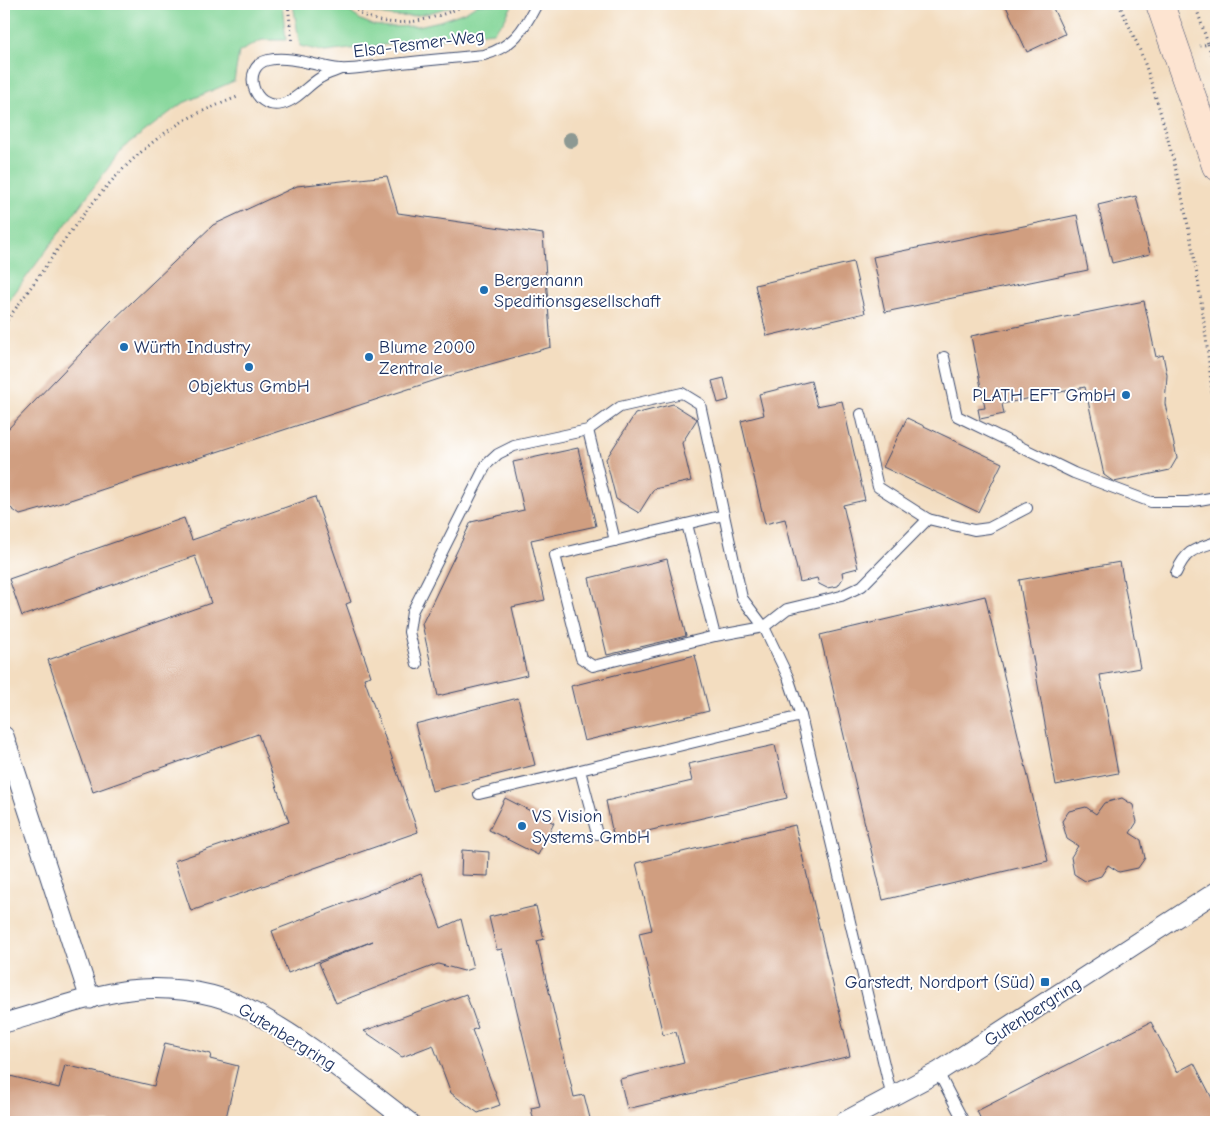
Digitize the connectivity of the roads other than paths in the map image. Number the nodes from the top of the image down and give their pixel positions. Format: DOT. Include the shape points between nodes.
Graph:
graph roads {
  1 [pos="537,4"];
  2 [pos="1160,4"];
  3 [pos="341,69"];
  4 [pos="1216,166"];
  5 [pos="944,357"];
  6 [pos="861,414"];
  7 [pos="588,430"];
  8 [pos="1216,497"];
  9 [pos="1026,508"];
  10 [pos="724,515"];
  11 [pos="928,519"];
  12 [pos="687,524"];
  13 [pos="615,541"];
  14 [pos="1216,542"];
  15 [pos="1176,573"];
  16 [pos="764,627"];
  17 [pos="715,636"];
  18 [pos="417,664"];
  19 [pos="801,716"];
  20 [pos="4,736"];
  21 [pos="580,770"];
  22 [pos="478,794"];
  23 [pos="597,834"];
  24 [pos="1216,892"];
  25 [pos="90,999"];
  26 [pos="4,1023"];
  27 [pos="938,1072"];
  28 [pos="892,1098"];
  29 [pos="409,1122"];
  30 [pos="844,1122"];
  31 [pos="964,1122"];
  1 -- 3 [label="lane, Elsa-Tesmer-Weg" via="518,36 498,51"];
  2 -- 4 [label="main road"];
  3 -- 3 [label="lane, Elsa-Tesmer-Weg" via="280,59 266,60 253,75 254,90 262,101 271,105 283,104 321,78"];
  5 -- 8 [label="lane" via="957,416 1074,472 1151,502 1188,502"];
  6 -- 11 [label="lane" via="878,487"];
  7 -- 10 [label="lane" via="620,407 682,393 700,404"];
  7 -- 13 [label="lane"];
  7 -- 18 [label="lane" via="514,446 486,465 412,612 409,632"];
  9 -- 11 [label="lane" via="989,528 974,530"];
  10 -- 12 [label="lane"];
  10 -- 16 [label="lane" via="742,598"];
  11 -- 16 [label="lane" via="862,586 842,596 787,609"];
  12 -- 13 [label="lane"];
  12 -- 17 [label="lane"];
  13 -- 17 [label="lane" via="555,555 581,658 593,666"];
  14 -- 15 [label="lane" via="1198,547 1183,558"];
  16 -- 17 [label="lane"];
  16 -- 19 [label="lane" via="788,677"];
  19 -- 21 [label="lane"];
  19 -- 28 [label="lane"];
  20 -- 25 [label="street"];
  21 -- 22 [label="lane"];
  21 -- 23 [label="lane"];
  24 -- 27 [label="street, Gutenbergring"];
  25 -- 26 [label="street, Gutenbergring"];
  25 -- 29 [label="street, Gutenbergring" via="129,990 164,989 198,993 236,1004 297,1039"];
  27 -- 28 [label="street, Gutenbergring"];
  27 -- 31 [label="lane"];
  28 -- 30 [label="street, Gutenbergring"];
}
